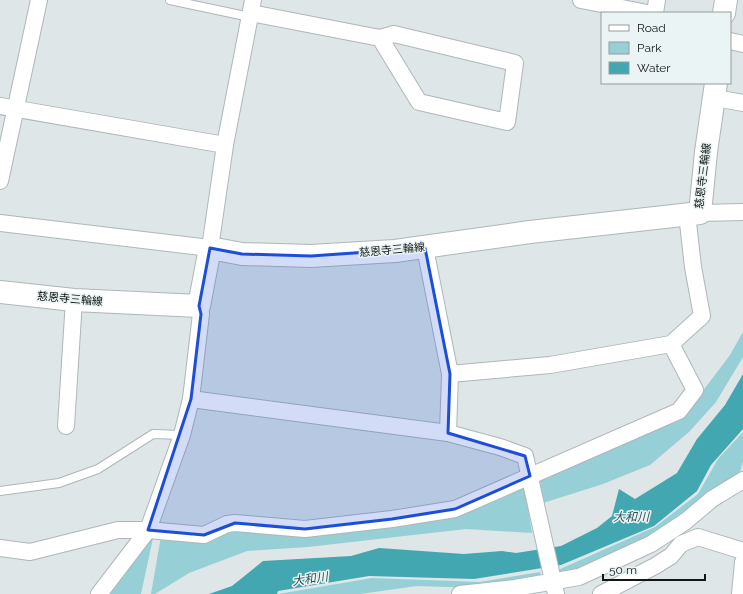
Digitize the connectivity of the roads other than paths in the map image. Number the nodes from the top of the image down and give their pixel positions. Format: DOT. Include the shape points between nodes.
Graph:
graph roads {
  1 [pos="39,0"];
  2 [pos="170,0"];
  3 [pos="581,0"];
  4 [pos="657,0"];
  5 [pos="726,0"];
  6 [pos="251,10"];
  7 [pos="642,12"];
  8 [pos="655,12"];
  9 [pos="724,12"];
  10 [pos="380,38"];
  11 [pos="731,42"];
  12 [pos="743,44"];
  13 [pos="716,91"];
  14 [pos="743,103"];
  15 [pos="7,108"];
  16 [pos="225,145"];
  17 [pos="0,180"];
  18 [pos="743,212"];
  19 [pos="694,214"];
  20 [pos="0,223"];
  21 [pos="210,248"];
  22 [pos="425,248"];
  23 [pos="0,292"];
  24 [pos="74,300"];
  25 [pos="199,306"];
  26 [pos="671,344"];
  27 [pos="450,374"];
  28 [pos="191,399"];
  29 [pos="66,426"];
  30 [pos="448,433"];
  31 [pos="182,435"];
  32 [pos="531,480"];
  33 [pos="743,480"];
  34 [pos="0,491"];
  35 [pos="148,530"];
  36 [pos="681,544"];
  37 [pos="0,548"];
  38 [pos="743,551"];
  39 [pos="630,553"];
  40 [pos="743,562"];
  41 [pos="553,582"];
  42 [pos="99,594"];
  43 [pos="460,594"];
  44 [pos="601,594"];
  45 [pos="740,594"];
  1 -- 15 [label="street"];
  2 -- 6 [label="lane"];
  3 -- 7 [label="street"];
  4 -- 8 [label="street"];
  5 -- 9 [label="main road"];
  6 -- 10 [label="street"];
  6 -- 16 [label="street"];
  10 -- 10 [label="street" via="419,102 507,122 515,63 394,34"];
  11 -- 12 [label="street"];
  13 -- 14 [label="street"];
  13 -- 19 [label="main road, 慈恩寺三輪線"];
  15 -- 16 [label="street"];
  15 -- 17 [label="street"];
  16 -- 21 [label="street"];
  18 -- 19 [label="street"];
  19 -- 22 [label="main road, 慈恩寺三輪線" via="530,232"];
  19 -- 26 [label="street" via="693,267 702,316"];
  20 -- 21 [label="street"];
  21 -- 22 [label="main road, 慈恩寺三輪線" via="242,254 311,256"];
  21 -- 25 [label="main road"];
  22 -- 27 [label="street"];
  23 -- 24 [label="main road, 慈恩寺三輪線"];
  24 -- 25 [label="main road, 慈恩寺三輪線"];
  24 -- 29 [label="street"];
  25 -- 28 [label="street" via="201,314"];
  26 -- 27 [label="street" via="550,365"];
  26 -- 32 [label="street" via="695,390 679,411"];
  27 -- 30 [label="street"];
  28 -- 30 [label="street"];
  28 -- 31 [label="street"];
  30 -- 32 [label="street" via="525,456"];
  31 -- 34 [label="lane" via="153,434 98,469 59,483"];
  31 -- 35 [label="street"];
  32 -- 35 [label="street" via="455,509 392,519 305,528 236,523 227,524 204,535"];
  32 -- 41 [label="street"];
  33 -- 39 [label="street" via="712,499 686,521 651,544"];
  35 -- 37 [label="street" via="118,530 30,552"];
  35 -- 42 [label="street"];
  36 -- 38 [label="street" via="698,537"];
  36 -- 39 [label="street"];
  36 -- 44 [label="street" via="665,559"];
  39 -- 41 [label="street" via="579,577"];
  40 -- 45 [label="street"];
  41 -- 43 [label="street"];
}
